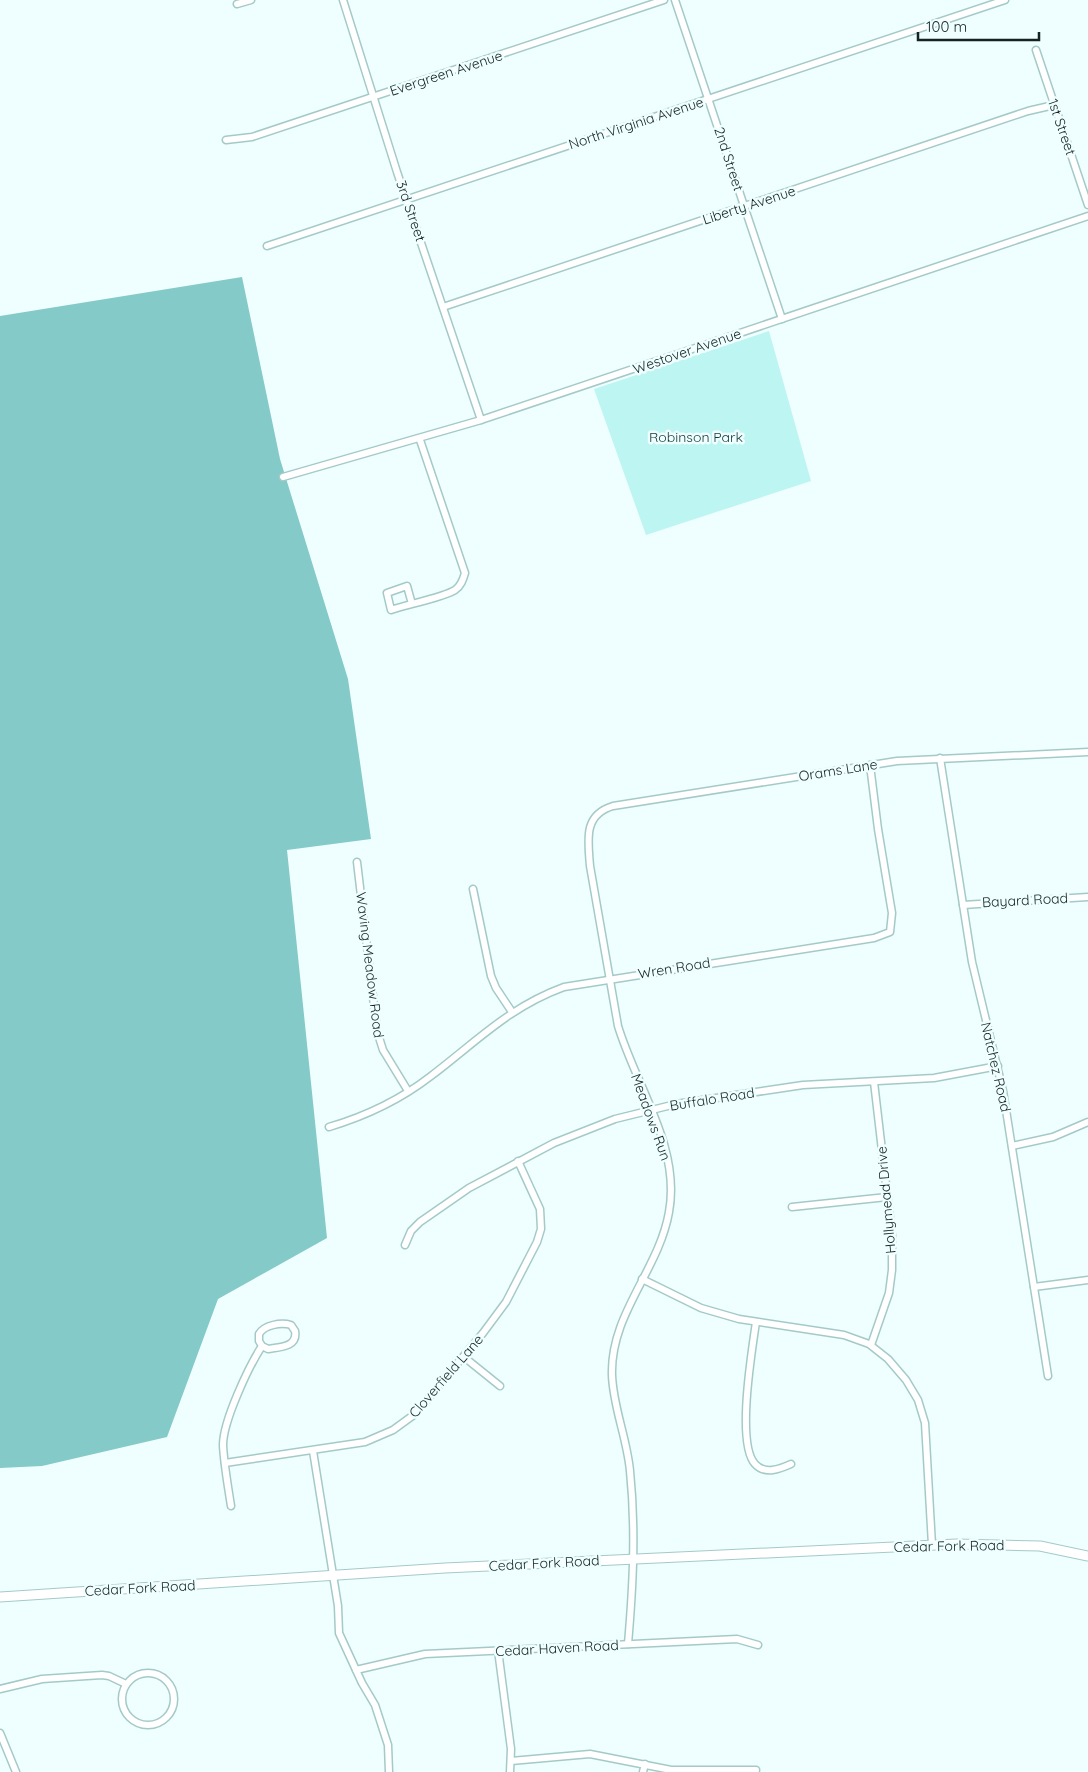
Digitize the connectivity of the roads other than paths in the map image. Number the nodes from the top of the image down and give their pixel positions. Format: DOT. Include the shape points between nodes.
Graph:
graph roads {
  1 [pos="251,0"];
  2 [pos="343,0"];
  3 [pos="664,0"];
  4 [pos="675,0"];
  5 [pos="1005,0"];
  6 [pos="237,4"];
  7 [pos="1036,50"];
  8 [pos="373,97"];
  9 [pos="709,99"];
  10 [pos="1054,105"];
  11 [pos="226,140"];
  12 [pos="407,198"];
  13 [pos="1088,205"];
  14 [pos="744,207"];
  15 [pos="1088,216"];
  16 [pos="267,246"];
  17 [pos="443,307"];
  18 [pos="782,319"];
  19 [pos="481,420"];
  20 [pos="420,440"];
  21 [pos="284,477"];
  22 [pos="412,604"];
  23 [pos="1088,752"];
  24 [pos="940,758"];
  25 [pos="870,765"];
  26 [pos="594,817"];
  27 [pos="357,862"];
  28 [pos="473,890"];
  29 [pos="1088,897"];
  30 [pos="963,905"];
  31 [pos="609,979"];
  32 [pos="512,1012"];
  33 [pos="998,1066"];
  34 [pos="874,1082"];
  35 [pos="408,1091"];
  36 [pos="650,1110"];
  37 [pos="1088,1122"];
  38 [pos="329,1127"];
  39 [pos="1012,1146"];
  40 [pos="518,1161"];
  41 [pos="887,1197"];
  42 [pos="792,1207"];
  43 [pos="405,1245"];
  44 [pos="642,1279"];
  45 [pos="1088,1280"];
  46 [pos="1034,1287"];
  47 [pos="756,1322"];
  48 [pos="871,1345"];
  49 [pos="262,1346"];
  50 [pos="464,1357"];
  51 [pos="1048,1376"];
  52 [pos="500,1386"];
  53 [pos="313,1451"];
  54 [pos="225,1463"];
  55 [pos="791,1464"];
  56 [pos="231,1506"];
  57 [pos="932,1545"];
  58 [pos="1088,1556"];
  59 [pos="635,1559"];
  60 [pos="332,1576"];
  61 [pos="0,1597"];
  62 [pos="628,1644"];
  63 [pos="758,1645"];
  64 [pos="498,1650"];
  65 [pos="356,1670"];
  66 [pos="126,1684"];
  67 [pos="0,1689"];
  68 [pos="0,1733"];
  69 [pos="511,1761"];
  70 [pos="645,1764"];
  71 [pos="756,1770"];
  72 [pos="16,1772"];
  73 [pos="389,1772"];
  74 [pos="510,1772"];
  75 [pos="643,1772"];
  1 -- 6 [label="street"];
  2 -- 8 [label="street, 3rd Street"];
  3 -- 8 [label="street, Evergreen Avenue"];
  4 -- 9 [label="street, 2nd Street"];
  5 -- 9 [label="street, North Virginia Avenue"];
  7 -- 10 [label="street, 1st Street"];
  8 -- 11 [label="street, Evergreen Avenue" via="252,136"];
  8 -- 12 [label="street, 3rd Street"];
  9 -- 12 [label="street, North Virginia Avenue"];
  9 -- 14 [label="street, 2nd Street"];
  10 -- 13 [label="street, 1st Street"];
  10 -- 14 [label="street, Liberty Avenue"];
  12 -- 16 [label="street, North Virginia Avenue"];
  12 -- 17 [label="street, 3rd Street"];
  14 -- 17 [label="street, Liberty Avenue"];
  14 -- 18 [label="street, 2nd Street"];
  15 -- 18 [label="street, Westover Avenue"];
  17 -- 19 [label="street, 3rd Street"];
  18 -- 19 [label="street, Westover Avenue"];
  19 -- 20 [label="street, Westover Avenue"];
  20 -- 21 [label="street, Westover Avenue"];
  20 -- 22 [label="street" via="465,574 463,582 455,590"];
  23 -- 24 [label="street, Orams Lane"];
  24 -- 25 [label="street, Orams Lane"];
  24 -- 30 [label="street, Natchez Road"];
  25 -- 26 [label="street, Orams Lane" via="613,806"];
  25 -- 31 [label="street, Wren Road" via="892,913 890,932 874,938"];
  26 -- 31 [label="street, Meadows Run" via="589,830 590,866"];
  27 -- 35 [label="street, Waving Meadow Road" via="377,1031 383,1050"];
  28 -- 32 [label="street" via="490,976"];
  29 -- 30 [label="street, Bayard Road"];
  30 -- 33 [label="street, Natchez Road" via="978,992"];
  31 -- 32 [label="street, Wren Road" via="564,987"];
  31 -- 36 [label="street, Meadows Run" via="624,1048"];
  32 -- 35 [label="street, Wren Road"];
  33 -- 34 [label="street, Buffalo Road" via="934,1078"];
  33 -- 39 [label="street, Natchez Road"];
  34 -- 36 [label="street, Buffalo Road" via="803,1085"];
  34 -- 41 [label="street, Hollymead Drive"];
  35 -- 38 [label="street, Wren Road" via="377,1110"];
  36 -- 40 [label="street, Buffalo Road" via="579,1132"];
  36 -- 44 [label="street, Meadows Run" via="669,1162 671,1198 664,1235"];
  37 -- 39 [label="street" via="1053,1137"];
  39 -- 46 [label="street, Natchez Road"];
  40 -- 43 [label="street, Buffalo Road" via="444,1203 411,1230"];
  40 -- 50 [label="street, Cloverfield Lane" via="540,1209 538,1242 506,1302"];
  41 -- 42 [label="street"];
  41 -- 48 [label="street, Hollymead Drive" via="892,1270 889,1293"];
  44 -- 47 [label="street" via="701,1308"];
  44 -- 59 [label="street, Meadows Run" via="625,1314 613,1352 612,1374 630,1470"];
  45 -- 46 [label="street"];
  46 -- 51 [label="street, Natchez Road"];
  47 -- 48 [label="street" via="834,1332"];
  47 -- 55 [label="street" via="748,1380 748,1448 755,1464 761,1468 778,1470"];
  48 -- 57 [label="street" via="906,1380 921,1408 925,1423"];
  49 -- 49 [label="street" via="268,1349 291,1344 296,1338 295,1331 287,1324 263,1328 258,1338"];
  49 -- 54 [label="street" via="227,1424 223,1444"];
  50 -- 52 [label="street"];
  50 -- 53 [label="street, Cloverfield Lane" via="427,1402 393,1430 364,1442"];
  53 -- 54 [label="street, Cloverfield Lane"];
  53 -- 60 [label="street"];
  54 -- 56 [label="street"];
  57 -- 58 [label="street, Cedar Fork Road" via="1040,1546"];
  57 -- 59 [label="street, Cedar Fork Road"];
  59 -- 60 [label="street, Cedar Fork Road"];
  59 -- 62 [label="street, Meadows Run"];
  60 -- 61 [label="street, Cedar Fork Road"];
  60 -- 65 [label="street" via="339,1633"];
  62 -- 63 [label="street, Cedar Haven Road" via="737,1639"];
  62 -- 64 [label="street, Cedar Haven Road"];
  64 -- 65 [label="street, Cedar Haven Road" via="425,1654"];
  64 -- 69 [label="street"];
  65 -- 73 [label="street" via="375,1704 388,1745"];
  66 -- 66 [label="street" via="122,1707 133,1721 155,1724 169,1714 174,1697 171,1686 163,1677 152,1673 140,1674"];
  66 -- 67 [label="street" via="102,1675 42,1679"];
  68 -- 72 [label="street"];
  69 -- 70 [label="street" via="590,1754"];
  69 -- 74 [label="street"];
  70 -- 71 [label="street" via="671,1770"];
  70 -- 75 [label="street"];
}
